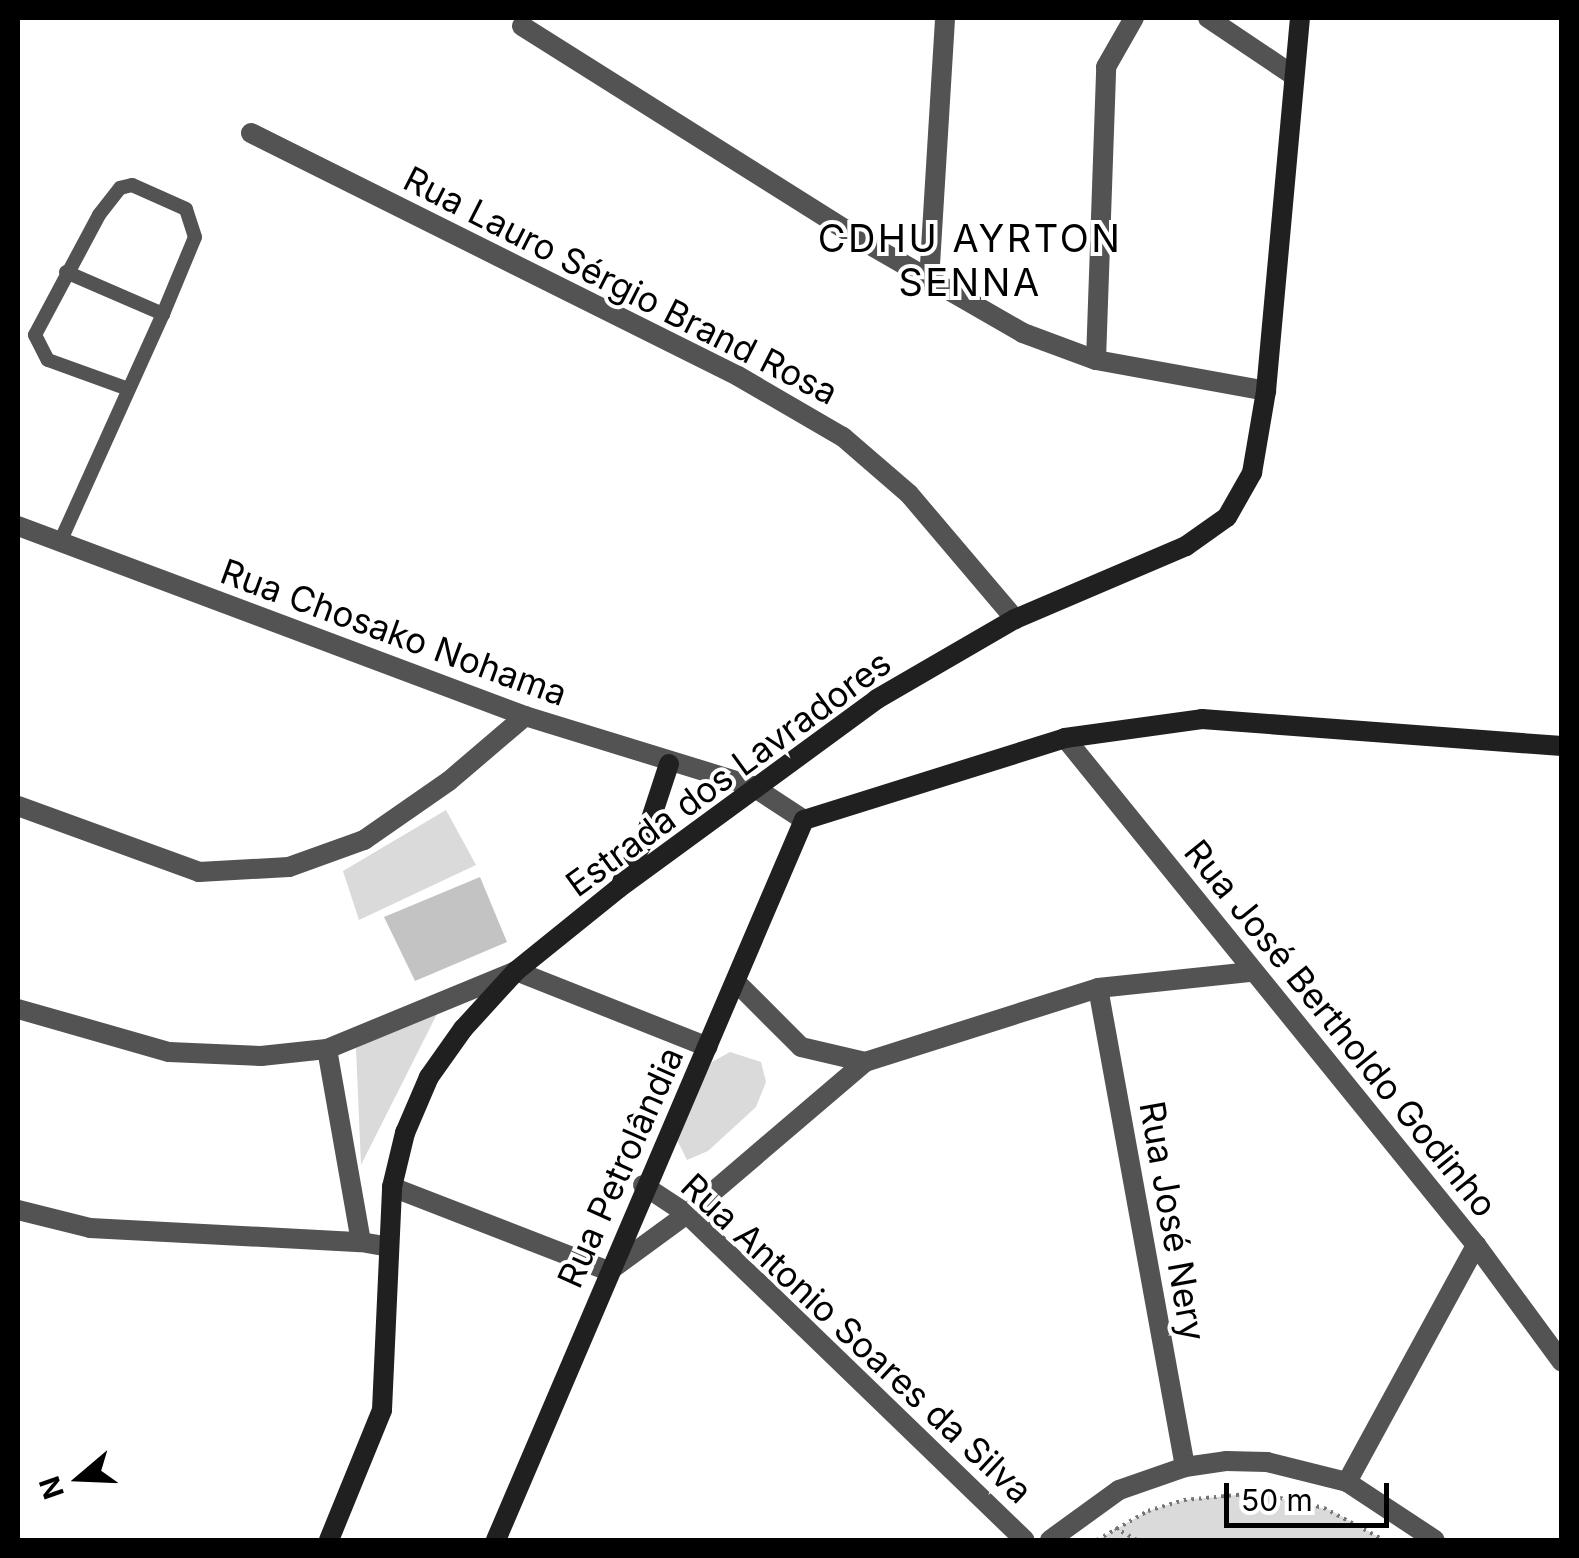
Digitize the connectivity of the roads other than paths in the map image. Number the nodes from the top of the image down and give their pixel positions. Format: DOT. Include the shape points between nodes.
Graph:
graph roads {
  1 [pos="945,18"];
  2 [pos="1134,18"];
  3 [pos="1208,18"];
  4 [pos="1300,18"];
  5 [pos="518,22"];
  6 [pos="1290,72"];
  7 [pos="251,133"];
  8 [pos="66,272"];
  9 [pos="929,281"];
  10 [pos="163,314"];
  11 [pos="1096,360"];
  12 [pos="128,390"];
  13 [pos="1266,391"];
  14 [pos="18,526"];
  15 [pos="60,542"];
  16 [pos="1016,619"];
  17 [pos="525,716"];
  18 [pos="1065,738"];
  19 [pos="1562,746"];
  20 [pos="668,764"];
  21 [pos="752,786"];
  22 [pos="18,806"];
  23 [pos="804,820"];
  24 [pos="619,888"];
  25 [pos="516,971"];
  26 [pos="1249,972"];
  27 [pos="736,982"];
  28 [pos="1098,988"];
  29 [pos="18,1010"];
  30 [pos="708,1047"];
  31 [pos="327,1049"];
  32 [pos="866,1062"];
  33 [pos="643,1184"];
  34 [pos="392,1187"];
  35 [pos="18,1210"];
  36 [pos="687,1214"];
  37 [pos="361,1242"];
  38 [pos="1476,1245"];
  39 [pos="388,1247"];
  40 [pos="608,1272"];
  41 [pos="1562,1362"];
  42 [pos="1185,1467"];
  43 [pos="1347,1482"];
  44 [pos="329,1540"];
  45 [pos="496,1540"];
  46 [pos="1024,1540"];
  47 [pos="1050,1540"];
  48 [pos="1435,1540"];
  1 -- 9 [label="street"];
  2 -- 11 [label="street" via="1106,67"];
  3 -- 6 [label="street"];
  4 -- 6 [label="street, Estrada dos Lavradores"];
  5 -- 9 [label="street"];
  6 -- 13 [label="street, Estrada dos Lavradores"];
  7 -- 16 [label="street, Rua Lauro Sérgio Brand Rosa" via="738,376 843,436 909,494"];
  8 -- 10 [label="lane"];
  8 -- 10 [label="lane" via="108,202 132,185 186,208 194,238"];
  8 -- 12 [label="lane" via="40,320 37,348 48,360"];
  9 -- 11 [label="street" via="1023,333"];
  10 -- 12 [label="lane"];
  11 -- 13 [label="street"];
  12 -- 15 [label="lane"];
  13 -- 16 [label="street, Estrada dos Lavradores" via="1252,474 1226,517 1186,546"];
  14 -- 15 [label="street, Rua Chosako Nohama"];
  15 -- 17 [label="street, Rua Chosako Nohama"];
  16 -- 21 [label="street, Estrada dos Lavradores" via="877,699"];
  17 -- 20 [label="street, Rua Chosako Nohama"];
  17 -- 22 [label="street" via="449,782 364,840 290,867 199,872"];
  18 -- 19 [label="street" via="1202,720"];
  18 -- 23 [label="street"];
  18 -- 26 [label="street, Rua José Bertholdo Godinho"];
  20 -- 21 [label="street, Rua Chosako Nohama"];
  20 -- 24 [label="street" via="644,840"];
  21 -- 23 [label="street, Rua Chosako Nohama"];
  21 -- 24 [label="street, Estrada dos Lavradores"];
  23 -- 27 [label="street, Rua Petrolândia"];
  24 -- 25 [label="street, Estrada dos Lavradores"];
  25 -- 30 [label="street"];
  25 -- 31 [label="street"];
  25 -- 34 [label="street, Estrada dos Lavradores" via="429,1077"];
  26 -- 28 [label="street"];
  26 -- 38 [label="street, Rua José Bertholdo Godinho"];
  27 -- 30 [label="street, Rua Petrolândia"];
  27 -- 32 [label="street" via="801,1047"];
  28 -- 32 [label="street"];
  28 -- 42 [label="street, Rua José Nery"];
  29 -- 31 [label="street" via="168,1052 261,1056"];
  30 -- 33 [label="street, Rua Petrolândia"];
  31 -- 37 [label="street"];
  32 -- 36 [label="street"];
  33 -- 36 [label="street, Rua Antonio Soares da Silva"];
  33 -- 40 [label="street, Rua Petrolândia"];
  34 -- 39 [label="street, Estrada dos Lavradores"];
  34 -- 40 [label="street"];
  35 -- 37 [label="street" via="90,1228"];
  36 -- 40 [label="street"];
  36 -- 46 [label="street, Rua Antonio Soares da Silva"];
  37 -- 39 [label="street"];
  38 -- 41 [label="street, Rua José Bertholdo Godinho"];
  38 -- 43 [label="street"];
  39 -- 44 [label="street, Estrada dos Lavradores" via="382,1410"];
  40 -- 45 [label="street, Rua Petrolândia"];
  42 -- 43 [label="street" via="1267,1462"];
  42 -- 47 [label="street" via="1119,1490"];
  43 -- 48 [label="street"];
}
